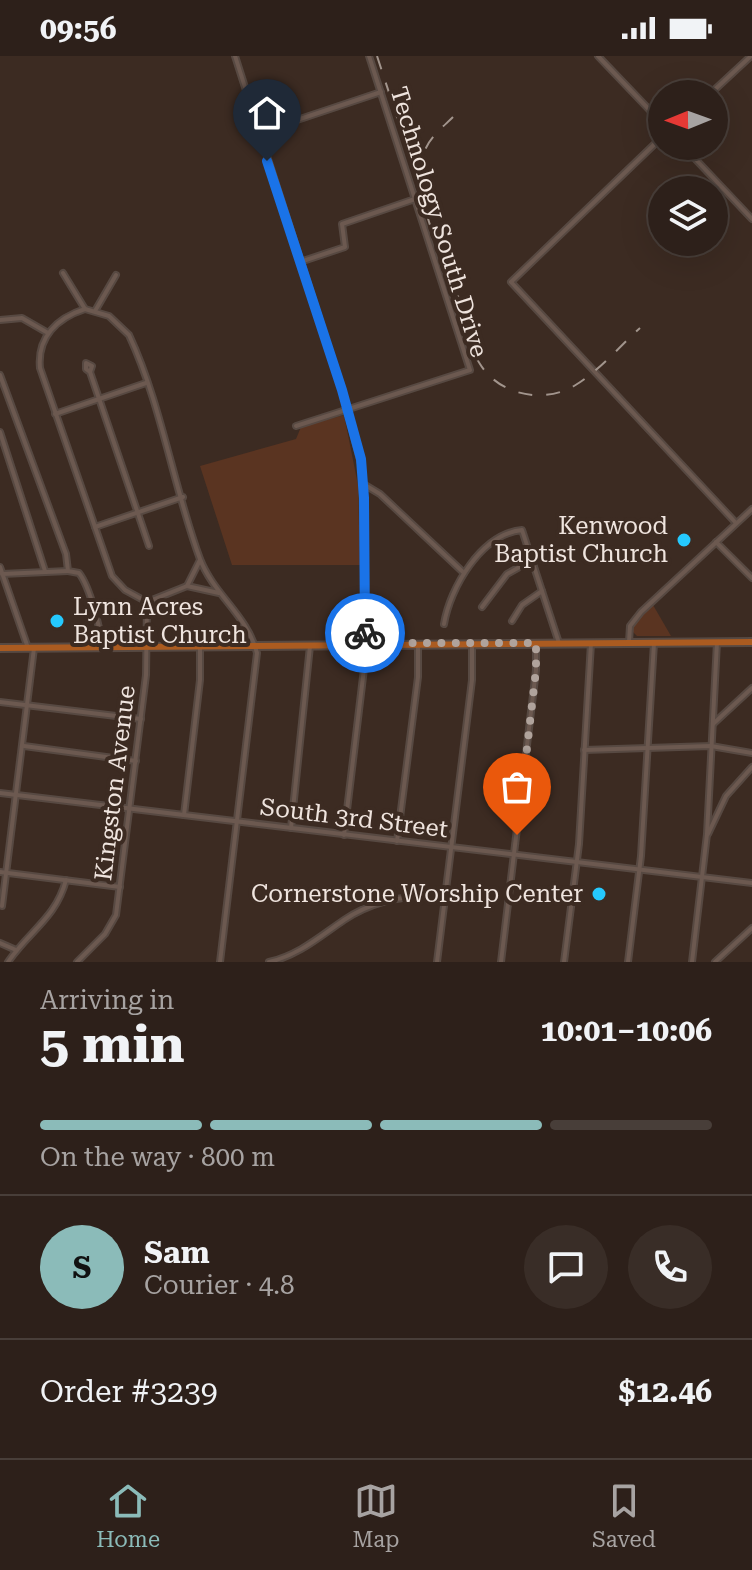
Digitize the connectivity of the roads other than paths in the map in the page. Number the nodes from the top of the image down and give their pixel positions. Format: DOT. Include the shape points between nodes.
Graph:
graph roads {
  1 [pos="235,56"];
  2 [pos="369,56"];
  3 [pos="598,56"];
  4 [pos="751,56"];
  5 [pos="725,80"];
  6 [pos="381,92"];
  7 [pos="648,108"];
  8 [pos="258,133"];
  9 [pos="648,150"];
  10 [pos="696,160"];
  11 [pos="416,199"];
  12 [pos="752,219"];
  13 [pos="300,262"];
  14 [pos="63,273"];
  15 [pos="116,275"];
  16 [pos="85,309"];
  17 [pos="95,311"];
  18 [pos="0,320"];
  19 [pos="48,333"];
  20 [pos="90,372"];
  21 [pos="0,375"];
  22 [pos="146,383"];
  23 [pos="99,398"];
  24 [pos="347,410"];
  25 [pos="55,414"];
  26 [pos="296,426"];
  27 [pos="0,432"];
  28 [pos="364,485"];
  29 [pos="183,497"];
  30 [pos="752,509"];
  31 [pos="138,512"];
  32 [pos="736,523"];
  33 [pos="95,527"];
  34 [pos="716,542"];
  35 [pos="149,546"];
  36 [pos="200,559"];
  37 [pos="532,560"];
  38 [pos="0,567"];
  39 [pos="45,571"];
  40 [pos="68,571"];
  41 [pos="464,573"];
  42 [pos="1,574"];
  43 [pos="752,578"];
  44 [pos="187,586"];
  45 [pos="542,591"];
  46 [pos="219,593"];
  47 [pos="147,602"];
  48 [pos="482,607"];
  49 [pos="512,621"];
  50 [pos="444,624"];
  51 [pos="629,642"];
  52 [pos="717,642"];
  53 [pos="752,642"];
  54 [pos="310,643"];
  55 [pos="365,643"];
  56 [pos="418,643"];
  57 [pos="472,643"];
  58 [pos="536,643"];
  59 [pos="559,643"];
  60 [pos="591,643"];
  61 [pos="654,643"];
  62 [pos="200,644"];
  63 [pos="102,645"];
  64 [pos="146,645"];
  65 [pos="254,645"];
  66 [pos="0,648"];
  67 [pos="31,648"];
  68 [pos="752,688"];
  69 [pos="0,702"];
  70 [pos="28,706"];
  71 [pos="141,719"];
  72 [pos="713,724"];
  73 [pos="24,746"];
  74 [pos="711,746"];
  75 [pos="648,749"];
  76 [pos="584,750"];
  77 [pos="752,753"];
  78 [pos="136,761"];
  79 [pos="752,767"];
  80 [pos="0,793"];
  81 [pos="17,795"];
  82 [pos="130,809"];
  83 [pos="184,815"];
  84 [pos="237,822"];
  85 [pos="290,828"];
  86 [pos="707,834"];
  87 [pos="344,835"];
  88 [pos="397,841"];
  89 [pos="451,847"];
  90 [pos="514,855"];
  91 [pos="577,863"];
  92 [pos="639,870"];
  93 [pos="0,872"];
  94 [pos="8,873"];
  95 [pos="703,878"];
  96 [pos="66,880"];
  97 [pos="752,883"];
  98 [pos="120,887"];
  99 [pos="445,897"];
  100 [pos="2,906"];
  101 [pos="752,928"];
  102 [pos="0,943"];
  103 [pos="16,950"];
  104 [pos="8,962"];
  105 [pos="77,962"];
  106 [pos="220,962"];
  107 [pos="269,962"];
  108 [pos="437,962"];
  109 [pos="501,962"];
  110 [pos="564,962"];
  111 [pos="628,962"];
  112 [pos="692,962"];
  113 [pos="715,962"];
  1 -- 8 [label="street"];
  2 -- 6 [label="street, Technology South Drive"];
  3 -- 7 [label="street"];
  4 -- 5 [label="street"];
  6 -- 8 [label="street"];
  6 -- 11 [label="street, Technology South Drive"];
  8 -- 13 [label="street"];
  9 -- 32 [label="street" via="511,281"];
  10 -- 12 [label="street"];
  11 -- 13 [label="street" via="342,224 345,247"];
  11 -- 24 [label="street, Technology South Drive" via="470,370"];
  13 -- 24 [label="street"];
  14 -- 16 [label="street"];
  15 -- 17 [label="street"];
  16 -- 17 [label="street"];
  16 -- 19 [label="street" via="59,321"];
  17 -- 22 [label="street" via="117,321 129,335"];
  18 -- 19 [label="street" via="22,318"];
  19 -- 25 [label="street" via="39,360"];
  20 -- 23 [label="street"];
  21 -- 40 [label="street"];
  22 -- 23 [label="street"];
  22 -- 29 [label="street"];
  23 -- 25 [label="street"];
  23 -- 31 [label="street"];
  24 -- 26 [label="street"];
  24 -- 28 [label="street"];
  25 -- 33 [label="street"];
  27 -- 39 [label="street"];
  28 -- 41 [label="street"];
  28 -- 55 [label="street"];
  29 -- 31 [label="street"];
  29 -- 36 [label="street"];
  30 -- 32 [label="street"];
  31 -- 33 [label="street"];
  31 -- 35 [label="street"];
  32 -- 34 [label="street"];
  33 -- 47 [label="street" via="112,576"];
  34 -- 43 [label="street"];
  34 -- 51 [label="street" via="634,620"];
  36 -- 44 [label="street"];
  36 -- 46 [label="street"];
  37 -- 41 [label="street" via="524,532 516,530 493,543"];
  37 -- 45 [label="street"];
  37 -- 48 [label="street" via="507,574"];
  38 -- 42 [label="street"];
  39 -- 40 [label="street"];
  39 -- 42 [label="street"];
  40 -- 63 [label="street" via="83,578"];
  41 -- 50 [label="street"];
  42 -- 67 [label="street"];
  44 -- 46 [label="street"];
  44 -- 47 [label="street"];
  45 -- 49 [label="street" via="522,605"];
  45 -- 59 [label="street"];
  46 -- 65 [label="street" via="244,620"];
  47 -- 64 [label="street, Kingston Avenue"];
  51 -- 60 [label="main road"];
  51 -- 61 [label="main road"];
  52 -- 53 [label="main road"];
  52 -- 61 [label="main road"];
  52 -- 72 [label="street"];
  54 -- 55 [label="main road"];
  54 -- 65 [label="main road"];
  54 -- 85 [label="street"];
  55 -- 56 [label="main road"];
  55 -- 87 [label="street"];
  56 -- 57 [label="main road"];
  56 -- 88 [label="street"];
  57 -- 58 [label="main road"];
  57 -- 89 [label="street"];
  58 -- 59 [label="main road"];
  58 -- 90 [label="street"];
  59 -- 60 [label="main road"];
  60 -- 76 [label="street"];
  61 -- 75 [label="street"];
  62 -- 64 [label="main road"];
  62 -- 65 [label="main road"];
  62 -- 83 [label="street"];
  63 -- 64 [label="main road"];
  63 -- 67 [label="main road"];
  64 -- 71 [label="street, Kingston Avenue"];
  65 -- 84 [label="street" via="256,671"];
  66 -- 67 [label="main road"];
  67 -- 70 [label="street"];
  68 -- 72 [label="street"];
  69 -- 70 [label="street"];
  70 -- 71 [label="street"];
  70 -- 73 [label="street"];
  71 -- 78 [label="street, Kingston Avenue"];
  72 -- 74 [label="street"];
  73 -- 78 [label="street"];
  73 -- 81 [label="street"];
  74 -- 75 [label="street"];
  74 -- 77 [label="street"];
  74 -- 86 [label="street"];
  75 -- 76 [label="street"];
  75 -- 92 [label="street"];
  76 -- 91 [label="street"];
  78 -- 82 [label="street, Kingston Avenue"];
  79 -- 86 [label="street" via="726,796"];
  80 -- 81 [label="street, South 3rd Street"];
  81 -- 82 [label="street, South 3rd Street"];
  81 -- 94 [label="street"];
  82 -- 83 [label="street, South 3rd Street"];
  82 -- 98 [label="street, Kingston Avenue"];
  83 -- 84 [label="street, South 3rd Street"];
  84 -- 85 [label="street, South 3rd Street"];
  84 -- 106 [label="street"];
  85 -- 87 [label="street, South 3rd Street"];
  86 -- 95 [label="street"];
  87 -- 88 [label="street, South 3rd Street"];
  88 -- 89 [label="street, South 3rd Street"];
  89 -- 90 [label="street, South 3rd Street"];
  89 -- 99 [label="street"];
  90 -- 91 [label="street, South 3rd Street"];
  90 -- 109 [label="street"];
  91 -- 92 [label="street, South 3rd Street"];
  91 -- 110 [label="street"];
  92 -- 95 [label="street, South 3rd Street"];
  92 -- 111 [label="street"];
  93 -- 94 [label="street"];
  94 -- 96 [label="street"];
  94 -- 100 [label="street"];
  95 -- 97 [label="street, South 3rd Street"];
  95 -- 112 [label="street"];
  96 -- 98 [label="street"];
  96 -- 103 [label="street" via="57,908"];
  98 -- 105 [label="street, Kingston Avenue" via="114,922"];
  99 -- 107 [label="street" via="404,897 369,906 309,946"];
  99 -- 108 [label="street"];
  101 -- 113 [label="street"];
  102 -- 103 [label="street"];
  103 -- 104 [label="street"];
}
